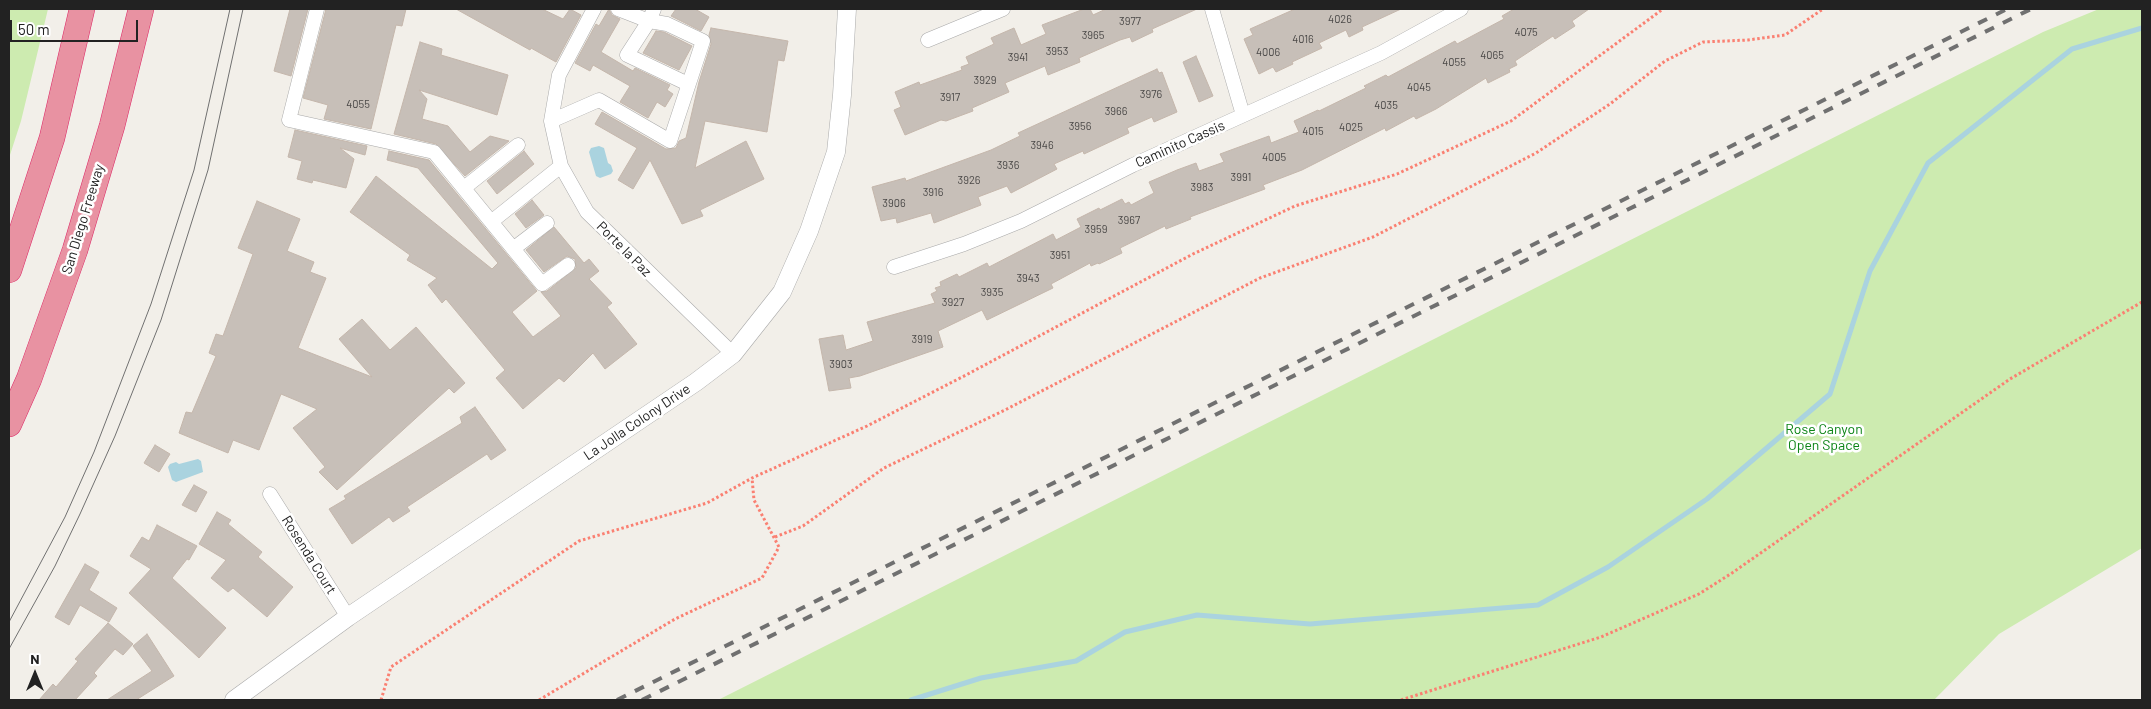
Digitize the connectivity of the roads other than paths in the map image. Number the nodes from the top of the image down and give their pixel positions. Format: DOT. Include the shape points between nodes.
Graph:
graph roads {
  1 [pos="82,9"];
  2 [pos="141,9"];
  3 [pos="317,9"];
  4 [pos="594,9"];
  5 [pos="618,9"];
  6 [pos="847,9"];
  7 [pos="1003,9"];
  8 [pos="1212,9"];
  9 [pos="1461,9"];
  10 [pos="652,15"];
  11 [pos="928,40"];
  12 [pos="688,84"];
  13 [pos="1243,115"];
  14 [pos="551,121"];
  15 [pos="518,145"];
  16 [pos="561,166"];
  17 [pos="464,188"];
  18 [pos="491,222"];
  19 [pos="547,223"];
  20 [pos="513,249"];
  21 [pos="568,265"];
  22 [pos="894,267"];
  23 [pos="9,270"];
  24 [pos="733,354"];
  25 [pos="9,424"];
  26 [pos="270,494"];
  27 [pos="348,617"];
  28 [pos="234,700"];
  1 -- 23 [label="highway" via="52,138"];
  2 -- 25 [label="highway, San Diego Freeway" via="112,126 75,250 29,379"];
  3 -- 17 [label="street" via="289,120 434,152"];
  4 -- 14 [label="street" via="559,75"];
  5 -- 10 [label="street"];
  6 -- 24 [label="street, La Jolla Colony Drive" via="836,152 809,231 782,292"];
  7 -- 11 [label="street"];
  8 -- 13 [label="street"];
  9 -- 13 [label="street, Caminito Cassis" via="1381,54"];
  10 -- 12 [label="street" via="702,41"];
  10 -- 12 [label="street" via="627,55"];
  12 -- 14 [label="street" via="670,141 599,100"];
  13 -- 22 [label="street, Caminito Cassis" via="1133,164 1021,221"];
  14 -- 16 [label="street, Porte la Paz"];
  15 -- 17 [label="street"];
  16 -- 18 [label="street"];
  16 -- 24 [label="street, Porte la Paz" via="587,212"];
  17 -- 18 [label="street"];
  18 -- 20 [label="street"];
  19 -- 20 [label="street"];
  20 -- 21 [label="street" via="542,284"];
  24 -- 27 [label="street, La Jolla Colony Drive"];
  26 -- 27 [label="street, Rosenda Court"];
  27 -- 28 [label="street, La Jolla Colony Drive"];
}
